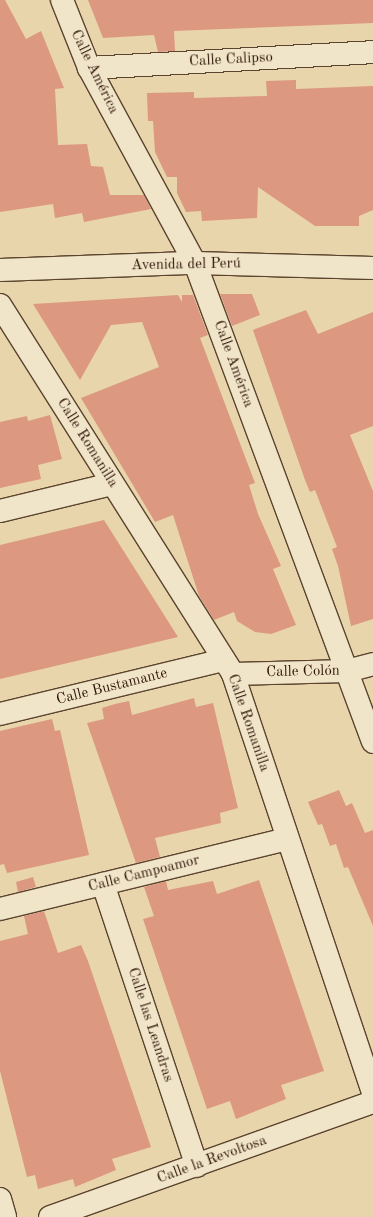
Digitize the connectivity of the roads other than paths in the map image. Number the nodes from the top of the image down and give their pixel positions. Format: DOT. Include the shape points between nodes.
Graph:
graph roads {
  1 [pos="62,0"];
  2 [pos="373,52"];
  3 [pos="89,68"];
  4 [pos="195,262"];
  5 [pos="373,268"];
  6 [pos="0,270"];
  7 [pos="0,305"];
  8 [pos="112,484"];
  9 [pos="0,510"];
  10 [pos="373,664"];
  11 [pos="228,667"];
  12 [pos="347,671"];
  13 [pos="0,714"];
  14 [pos="373,742"];
  15 [pos="287,839"];
  16 [pos="104,884"];
  17 [pos="0,909"];
  18 [pos="373,1093"];
  19 [pos="373,1102"];
  20 [pos="197,1166"];
  21 [pos="0,1199"];
  22 [pos="5,1217"];
  23 [pos="50,1217"];
  1 -- 3 [label="street, Calle América"];
  2 -- 3 [label="street, Calle Calipso"];
  3 -- 4 [label="street, Calle América"];
  4 -- 5 [label="street, Avenida del Perú"];
  4 -- 6 [label="street, Avenida del Perú"];
  4 -- 12 [label="street, Calle América"];
  7 -- 8 [label="street, Calle Romanilla"];
  8 -- 9 [label="street"];
  8 -- 11 [label="street, Calle Romanilla"];
  10 -- 12 [label="street, Calle Colón"];
  11 -- 12 [label="street, Calle Colón"];
  11 -- 13 [label="street, Calle Bustamante"];
  11 -- 15 [label="street, Calle Romanilla"];
  12 -- 14 [label="street, Calle América"];
  15 -- 16 [label="street, Calle Campoamor"];
  15 -- 18 [label="street, Calle Romanilla"];
  16 -- 17 [label="street, Calle Campoamor"];
  16 -- 20 [label="street, Calle las Leandras"];
  19 -- 20 [label="street, Calle la Revoltosa"];
  20 -- 23 [label="street, Calle la Revoltosa"];
  21 -- 22 [label="street"];
}
